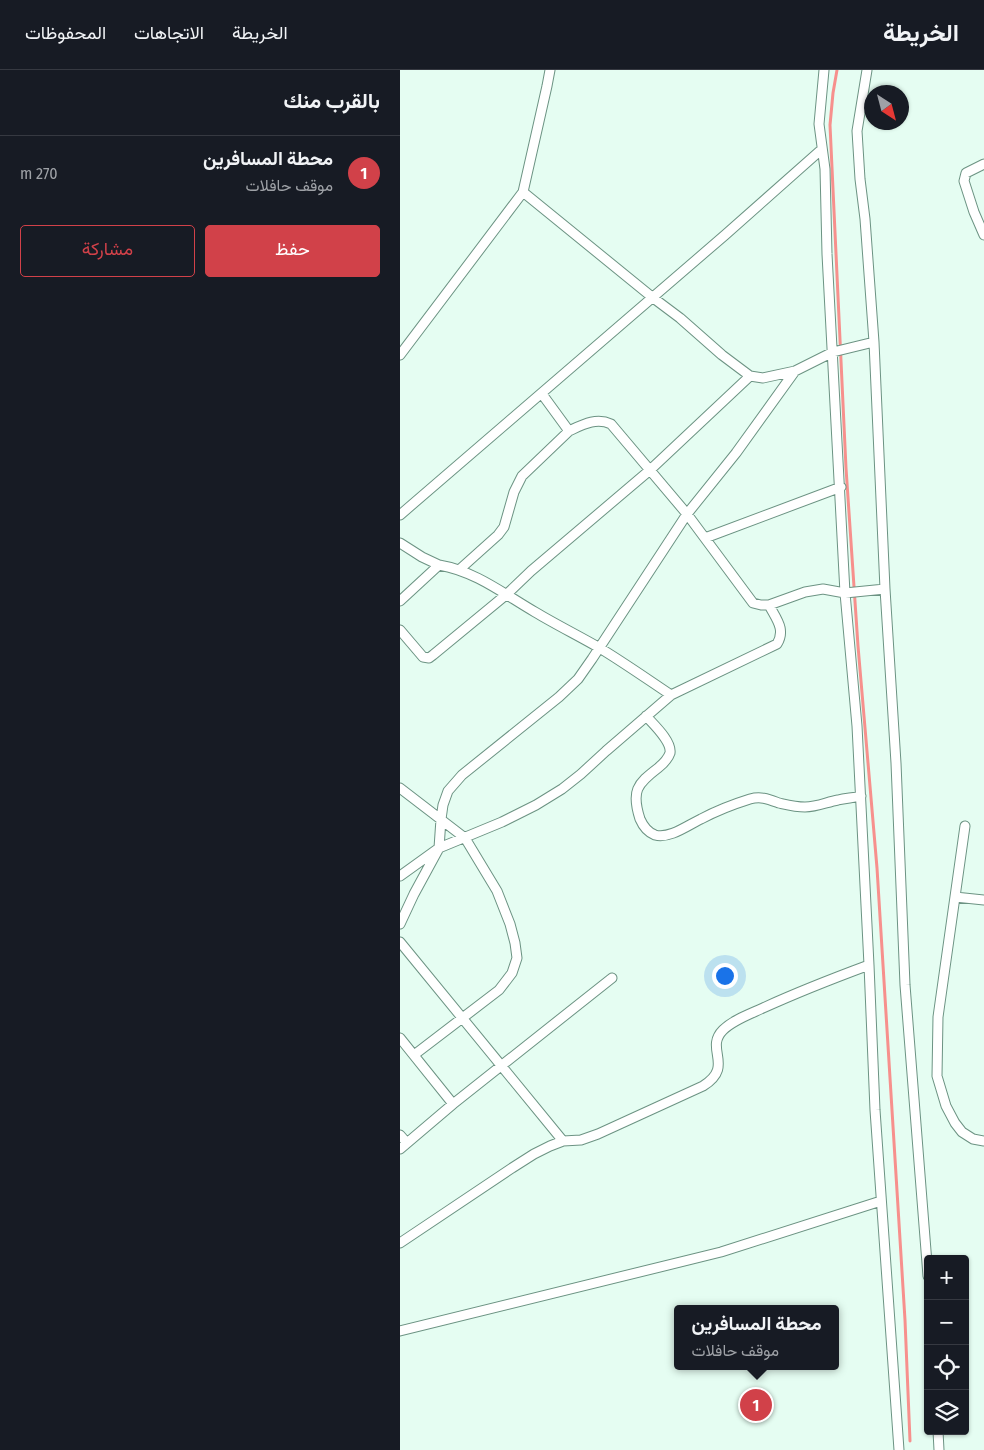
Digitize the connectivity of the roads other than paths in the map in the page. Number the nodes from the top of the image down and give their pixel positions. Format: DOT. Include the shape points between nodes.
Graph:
graph roads {
  1 [pos="550,70"];
  2 [pos="824,70"];
  3 [pos="867,70"];
  4 [pos="822,149"];
  5 [pos="984,164"];
  6 [pos="523,192"];
  7 [pos="984,234"];
  8 [pos="652,297"];
  9 [pos="874,342"];
  10 [pos="833,352"];
  11 [pos="400,355"];
  12 [pos="795,371"];
  13 [pos="750,376"];
  14 [pos="542,394"];
  15 [pos="569,431"];
  16 [pos="650,470"];
  17 [pos="841,488"];
  18 [pos="687,514"];
  19 [pos="400,515"];
  20 [pos="704,538"];
  21 [pos="400,543"];
  22 [pos="439,565"];
  23 [pos="459,570"];
  24 [pos="885,589"];
  25 [pos="845,593"];
  26 [pos="507,594"];
  27 [pos="400,601"];
  28 [pos="769,605"];
  29 [pos="400,630"];
  30 [pos="599,648"];
  31 [pos="671,695"];
  32 [pos="646,716"];
  33 [pos="400,788"];
  34 [pos="861,796"];
  35 [pos="441,819"];
  36 [pos="965,826"];
  37 [pos="465,838"];
  38 [pos="440,848"];
  39 [pos="400,876"];
  40 [pos="955,897"];
  41 [pos="984,900"];
  42 [pos="400,924"];
  43 [pos="400,942"];
  44 [pos="869,964"];
  45 [pos="612,978"];
  46 [pos="462,1018"];
  47 [pos="400,1038"];
  48 [pos="414,1056"];
  49 [pos="501,1066"];
  50 [pos="453,1104"];
  51 [pos="400,1135"];
  52 [pos="563,1141"];
  53 [pos="984,1141"];
  54 [pos="404,1146"];
  55 [pos="882,1201"];
  56 [pos="400,1243"];
  57 [pos="926,1255"];
  58 [pos="400,1331"];
  59 [pos="938,1435"];
  60 [pos="899,1450"];
  61 [pos="939,1450"];
  1 -- 6 [label="street"];
  2 -- 4 [label="street" via="819,124"];
  3 -- 9 [label="street" via="857,130"];
  4 -- 8 [label="street"];
  4 -- 10 [label="street"];
  5 -- 7 [label="street" via="966,173 964,181"];
  6 -- 8 [label="street"];
  6 -- 11 [label="street"];
  8 -- 13 [label="street"];
  8 -- 14 [label="street"];
  9 -- 10 [label="street"];
  9 -- 24 [label="street"];
  10 -- 12 [label="street"];
  10 -- 17 [label="street"];
  12 -- 13 [label="street" via="763,378"];
  12 -- 18 [label="street"];
  13 -- 16 [label="street"];
  14 -- 15 [label="street"];
  14 -- 19 [label="street"];
  15 -- 16 [label="street" via="589,422 605,421"];
  15 -- 23 [label="street" via="522,476 504,527"];
  16 -- 18 [label="street"];
  16 -- 26 [label="street"];
  17 -- 20 [label="street"];
  17 -- 25 [label="street"];
  18 -- 20 [label="street"];
  18 -- 30 [label="street"];
  20 -- 28 [label="street" via="752,604"];
  21 -- 22 [label="street"];
  22 -- 23 [label="street"];
  22 -- 27 [label="street"];
  23 -- 26 [label="street"];
  24 -- 25 [label="street"];
  24 -- 57 [label="street" via="905,985"];
  25 -- 28 [label="street" via="823,589"];
  25 -- 34 [label="street"];
  26 -- 29 [label="street" via="429,658 420,655"];
  26 -- 30 [label="street"];
  28 -- 31 [label="street" via="782,631 777,644"];
  30 -- 31 [label="street"];
  30 -- 35 [label="street" via="578,679 559,697 455,781 448,791"];
  31 -- 32 [label="street"];
  32 -- 34 [label="street" via="670,746 670,754 638,787 636,796 642,825 656,835 676,831 758,797 807,807"];
  32 -- 37 [label="street" via="562,789 536,805"];
  33 -- 35 [label="street"];
  34 -- 44 [label="street"];
  35 -- 37 [label="street"];
  35 -- 38 [label="street"];
  36 -- 40 [label="street"];
  37 -- 38 [label="street"];
  37 -- 46 [label="street" via="497,891 510,924 517,958 512,973 499,990"];
  38 -- 39 [label="street"];
  38 -- 42 [label="street"];
  40 -- 41 [label="street"];
  40 -- 53 [label="street" via="938,1017 937,1076 955,1123 973,1139"];
  43 -- 46 [label="street"];
  44 -- 52 [label="street" via="779,1001 723,1030 716,1043 717,1073 703,1086 598,1134 581,1140"];
  44 -- 55 [label="street"];
  45 -- 49 [label="street"];
  46 -- 48 [label="street"];
  46 -- 49 [label="street"];
  47 -- 48 [label="street"];
  48 -- 50 [label="street"];
  49 -- 50 [label="street"];
  49 -- 52 [label="street"];
  50 -- 54 [label="street"];
  51 -- 54 [label="street"];
  52 -- 56 [label="street" via="512,1168"];
  55 -- 58 [label="street" via="721,1252"];
  55 -- 60 [label="street"];
  59 -- 61 [label="street"];
}
